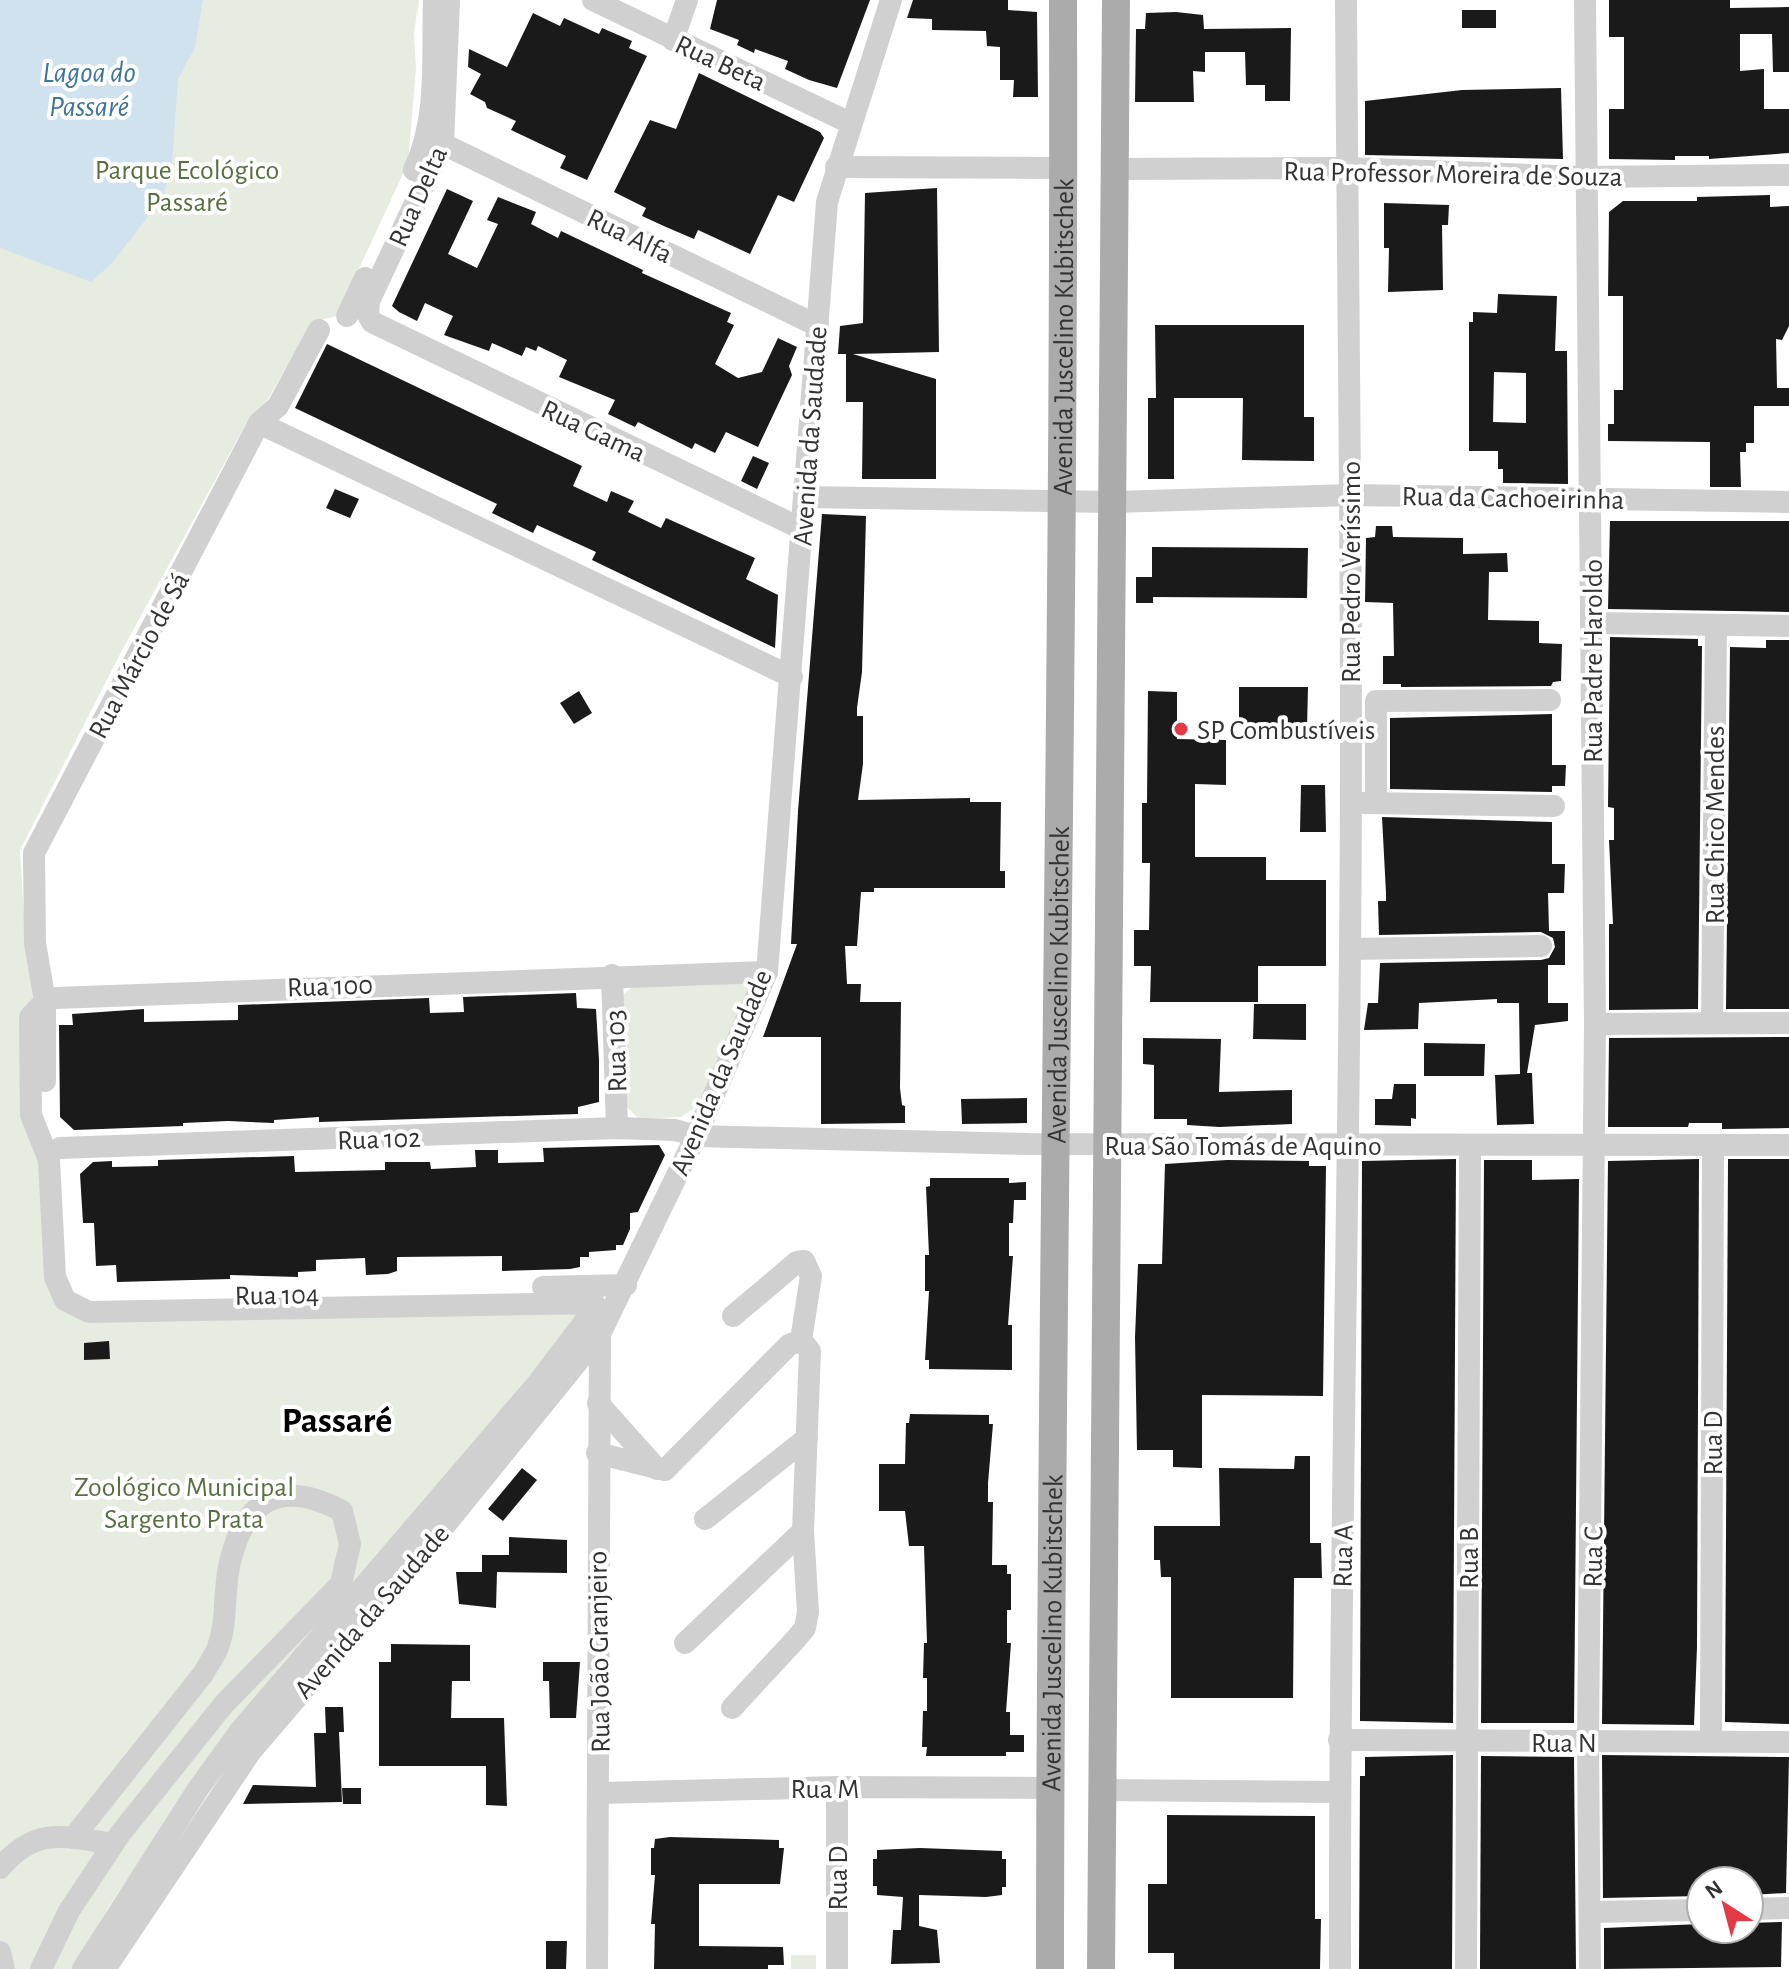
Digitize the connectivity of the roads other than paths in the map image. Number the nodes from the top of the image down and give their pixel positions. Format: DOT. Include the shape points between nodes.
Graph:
graph roads {
  1 [pos="434,0"];
  2 [pos="449,0"];
  3 [pos="593,0"];
  4 [pos="687,0"];
  5 [pos="891,0"];
  6 [pos="1063,0"];
  7 [pos="1116,0"];
  8 [pos="1346,0"];
  9 [pos="1585,0"];
  10 [pos="673,40"];
  11 [pos="850,123"];
  12 [pos="443,144"];
  13 [pos="836,167"];
  14 [pos="1064,168"];
  15 [pos="1347,168"];
  16 [pos="1116,169"];
  17 [pos="1789,175"];
  18 [pos="1584,177"];
  19 [pos="347,316"];
  20 [pos="818,326"];
  21 [pos="319,330"];
  22 [pos="386,332"];
  23 [pos="259,423"];
  24 [pos="1351,495"];
  25 [pos="804,497"];
  26 [pos="1593,497"];
  27 [pos="1062,500"];
  28 [pos="1114,502"];
  29 [pos="1789,502"];
  30 [pos="802,529"];
  31 [pos="1591,623"];
  32 [pos="1716,626"];
  33 [pos="1789,626"];
  34 [pos="792,677"];
  35 [pos="1550,700"];
  36 [pos="1350,802"];
  37 [pos="1376,803"];
  38 [pos="1554,806"];
  39 [pos="1541,946"];
  40 [pos="1350,949"];
  41 [pos="767,972"];
  42 [pos="612,975"];
  43 [pos="45,1001"];
  44 [pos="1712,1023"];
  45 [pos="1789,1023"];
  46 [pos="1595,1024"];
  47 [pos="617,1128"];
  48 [pos="696,1136"];
  49 [pos="1053,1144"];
  50 [pos="1105,1144"];
  51 [pos="1346,1144"];
  52 [pos="1592,1145"];
  53 [pos="1789,1145"];
  54 [pos="1713,1146"];
  55 [pos="1470,1147"];
  56 [pos="60,1148"];
  57 [pos="626,1285"];
  58 [pos="733,1316"];
  59 [pos="600,1334"];
  60 [pos="801,1340"];
  61 [pos="598,1403"];
  62 [pos="807,1438"];
  63 [pos="597,1453"];
  64 [pos="657,1469"];
  65 [pos="705,1519"];
  66 [pos="803,1531"];
  67 [pos="685,1643"];
  68 [pos="732,1708"];
  69 [pos="1339,1740"];
  70 [pos="1711,1740"];
  71 [pos="1466,1742"];
  72 [pos="1588,1742"];
  73 [pos="1789,1742"];
  74 [pos="837,1787"];
  75 [pos="1050,1788"];
  76 [pos="1103,1790"];
  77 [pos="1340,1792"];
  78 [pos="600,1793"];
  79 [pos="73,1838"];
  80 [pos="113,1844"];
  81 [pos="0,1868"];
  82 [pos="1789,1908"];
  83 [pos="1765,1909"];
  84 [pos="1685,1910"];
  85 [pos="1590,1912"];
  86 [pos="0,1952"];
  87 [pos="4,1969"];
  88 [pos="41,1969"];
  89 [pos="83,1969"];
  90 [pos="105,1969"];
  91 [pos="597,1969"];
  92 [pos="837,1969"];
  93 [pos="1050,1969"];
  94 [pos="1101,1969"];
  95 [pos="1340,1969"];
  96 [pos="1466,1969"];
  97 [pos="1590,1969"];
  1 -- 19 [label="street" via="427,140"];
  2 -- 12 [label="street, Rua Delta"];
  3 -- 10 [label="street, Rua Beta"];
  4 -- 10 [label="street"];
  5 -- 11 [label="street, Avenida da Saudade"];
  6 -- 14 [label="main road, Avenida Juscelino Kubitschek"];
  7 -- 16 [label="main road, Avenida Juscelino Kubitschek"];
  8 -- 15 [label="street, Rua Pedro Veríssimo"];
  9 -- 18 [label="street, Rua Padre Haroldo"];
  10 -- 11 [label="street, Rua Beta"];
  11 -- 13 [label="street, Avenida da Saudade"];
  12 -- 20 [label="street, Rua Alfa"];
  12 -- 22 [label="street, Rua Delta" via="369,301 368,315"];
  13 -- 14 [label="street"];
  13 -- 20 [label="street, Avenida da Saudade" via="827,202"];
  14 -- 27 [label="main road, Avenida Juscelino Kubitschek"];
  15 -- 16 [label="street, Rua Professor Moreira de Souza"];
  15 -- 18 [label="street, Rua Professor Moreira de Souza"];
  15 -- 24 [label="street, Rua Pedro Veríssimo"];
  16 -- 28 [label="main road, Avenida Juscelino Kubitschek"];
  17 -- 18 [label="street, Rua Professor Moreira de Souza"];
  18 -- 26 [label="street, Rua Padre Haroldo"];
  20 -- 25 [label="street, Avenida da Saudade"];
  21 -- 23 [label="street, Rua Márcio de Sá" via="278,406"];
  22 -- 30 [label="street, Rua Gama"];
  23 -- 34 [label="street"];
  23 -- 43 [label="street, Rua Márcio de Sá" via="34,853 35,943"];
  24 -- 26 [label="street, Rua da Cachoeirinha"];
  24 -- 28 [label="street, Rua da Cachoeirinha"];
  24 -- 36 [label="street, Rua Pedro Veríssimo"];
  25 -- 27 [label="street, Rua da Cachoeirinha"];
  25 -- 30 [label="street, Avenida da Saudade"];
  26 -- 29 [label="street, Rua da Cachoeirinha"];
  26 -- 31 [label="street, Rua Padre Haroldo"];
  27 -- 28 [label="street, Rua da Cachoeirinha"];
  27 -- 49 [label="main road, Avenida Juscelino Kubitschek"];
  28 -- 50 [label="main road, Avenida Juscelino Kubitschek"];
  30 -- 34 [label="street, Avenida da Saudade"];
  31 -- 32 [label="street"];
  31 -- 46 [label="street, Rua Padre Haroldo"];
  32 -- 33 [label="street"];
  32 -- 44 [label="street, Rua Chico Mendes"];
  34 -- 41 [label="street, Avenida da Saudade"];
  35 -- 37 [label="street" via="1376,701"];
  36 -- 37 [label="street"];
  36 -- 40 [label="street, Rua Pedro Veríssimo"];
  37 -- 38 [label="street"];
  39 -- 40 [label="street"];
  40 -- 51 [label="street, Rua Pedro Veríssimo"];
  41 -- 42 [label="street, Rua 100"];
  41 -- 48 [label="street, Avenida da Saudade"];
  42 -- 43 [label="street, Rua 100" via="92,994"];
  42 -- 47 [label="street, Rua 103"];
  43 -- 56 [label="street" via="45,1118"];
  43 -- 89 [label="street" via="30,1017 31,1115 49,1160 57,1285 77,1309 594,1303 537,1384 231,1742"];
  44 -- 45 [label="street"];
  44 -- 46 [label="street"];
  46 -- 52 [label="street, Rua Padre Haroldo"];
  47 -- 48 [label="street, Rua 102"];
  47 -- 56 [label="street, Rua 102"];
  48 -- 49 [label="street, Rua São Tomás de Aquino"];
  48 -- 57 [label="street, Avenida da Saudade"];
  49 -- 50 [label="street, Rua São Tomás de Aquino"];
  49 -- 75 [label="main road, Avenida Juscelino Kubitschek"];
  50 -- 51 [label="street, Rua São Tomás de Aquino"];
  50 -- 76 [label="main road, Avenida Juscelino Kubitschek"];
  51 -- 55 [label="street, Rua São Tomás de Aquino"];
  51 -- 69 [label="street, Rua A"];
  52 -- 54 [label="street, Rua São Tomás de Aquino"];
  52 -- 55 [label="street, Rua São Tomás de Aquino"];
  52 -- 72 [label="street, Rua C"];
  53 -- 54 [label="street, Rua São Tomás de Aquino"];
  54 -- 70 [label="street, Rua D"];
  55 -- 71 [label="street, Rua B"];
  56 -- 57 [label="street, Rua 104" via="69,1276 72,1288 83,1297"];
  57 -- 59 [label="street, Avenida da Saudade"];
  58 -- 60 [label="street" via="804,1261 811,1276"];
  59 -- 61 [label="street, Rua João Granjeiro"];
  59 -- 90 [label="street, Avenida da Saudade" via="251,1751"];
  60 -- 62 [label="street" via="810,1351"];
  60 -- 64 [label="street" via="789,1345 672,1466"];
  61 -- 63 [label="street, Rua João Granjeiro"];
  61 -- 64 [label="street"];
  62 -- 65 [label="street"];
  62 -- 66 [label="street"];
  63 -- 64 [label="street"];
  63 -- 78 [label="street, Rua João Granjeiro"];
  66 -- 67 [label="street"];
  66 -- 68 [label="street" via="805,1628"];
  69 -- 71 [label="street, Rua N"];
  69 -- 77 [label="street, Rua A"];
  70 -- 72 [label="street, Rua N"];
  70 -- 73 [label="street, Rua N"];
  71 -- 72 [label="street, Rua N"];
  71 -- 96 [label="street, Rua B"];
  72 -- 85 [label="street, Rua C"];
  74 -- 75 [label="street, Rua M"];
  74 -- 78 [label="street, Rua M"];
  74 -- 92 [label="street, Rua D"];
  75 -- 93 [label="main road, Avenida Juscelino Kubitschek"];
  76 -- 77 [label="street"];
  76 -- 94 [label="main road, Avenida Juscelino Kubitschek"];
  77 -- 95 [label="street, Rua A"];
  78 -- 91 [label="street, Rua João Granjeiro"];
  79 -- 80 [label="street"];
  79 -- 80 [label="street" via="218,1648 227,1612 229,1565 241,1529 258,1507 288,1493 313,1496 342,1511 350,1544 341,1584 224,1704"];
  79 -- 81 [label="street" via="43,1836 16,1849"];
  80 -- 88 [label="street" via="69,1911"];
  82 -- 83 [label="street"];
  84 -- 85 [label="street"];
  85 -- 97 [label="street, Rua C"];
  86 -- 87 [label="street"];
}
